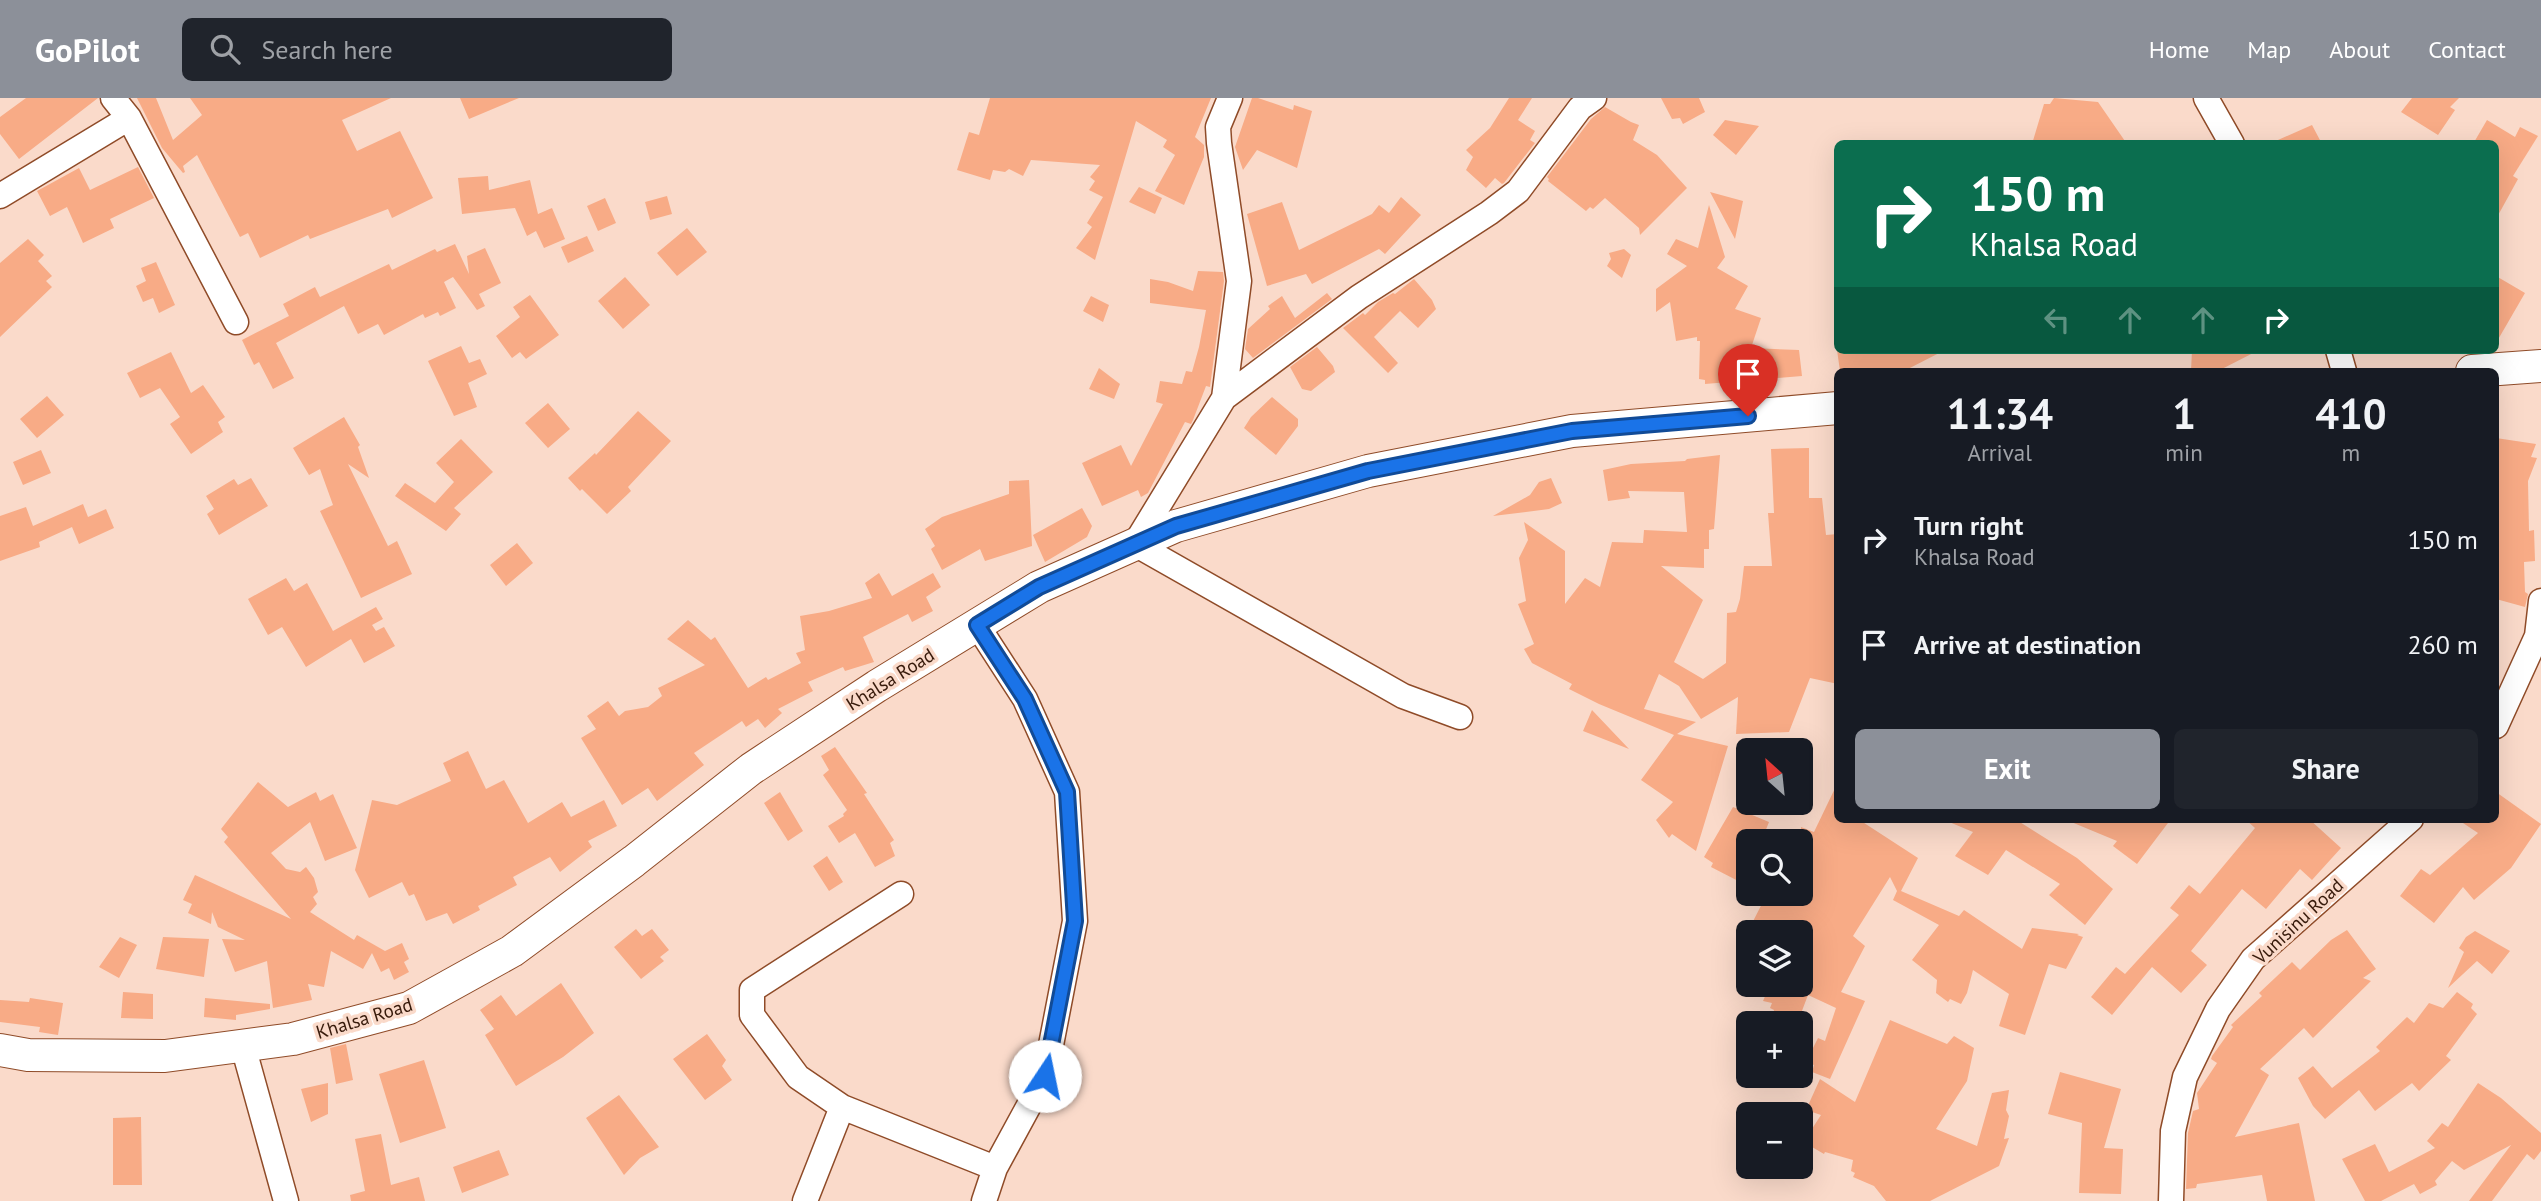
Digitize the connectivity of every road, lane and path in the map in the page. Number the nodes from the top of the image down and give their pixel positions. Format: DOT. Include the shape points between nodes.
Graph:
graph roads {
  1 [pos="113,98"];
  2 [pos="1230,98"];
  3 [pos="1594,98"];
  4 [pos="2206,98"];
  5 [pos="129,118"];
  6 [pos="2230,140"];
  7 [pos="0,196"];
  8 [pos="236,322"];
  9 [pos="2541,366"];
  10 [pos="2499,369"];
  11 [pos="1224,398"];
  12 [pos="1834,408"];
  13 [pos="1135,544"];
  14 [pos="2541,601"];
  15 [pos="977,625"];
  16 [pos="1460,717"];
  17 [pos="2499,719"];
  18 [pos="2406,823"];
  19 [pos="901,894"];
  20 [pos="243,1046"];
  21 [pos="0,1050"];
  22 [pos="842,1107"];
  23 [pos="995,1168"];
  24 [pos="286,1201"];
  25 [pos="805,1201"];
  26 [pos="984,1201"];
  27 [pos="2171,1201"];
  1 -- 5 [label="street"];
  2 -- 11 [label="street" via="1218,127 1239,281"];
  3 -- 11 [label="street" via="1580,108 1518,191 1359,297"];
  4 -- 6 [label="street"];
  5 -- 7 [label="street"];
  5 -- 8 [label="street"];
  9 -- 10 [label="main road"];
  11 -- 13 [label="street"];
  12 -- 13 [label="main road, Khalsa Road" via="1558,434 1368,471 1176,526"];
  13 -- 15 [label="main road, Khalsa Road" via="1039,587"];
  13 -- 16 [label="street" via="1403,696"];
  14 -- 17 [label="street" via="2537,636"];
  15 -- 20 [label="main road, Khalsa Road" via="751,769 512,951 409,1008 293,1039"];
  15 -- 23 [label="street" via="1025,699 1067,792 1075,921 1045,1076"];
  18 -- 27 [label="street, Vunisinu Road" via="2253,959 2218,1009 2185,1077 2173,1131"];
  19 -- 22 [label="street" via="752,990 752,1016 798,1077"];
  20 -- 21 [label="main road, Khalsa Road" via="165,1056 28,1055"];
  20 -- 24 [label="street"];
  22 -- 23 [label="street"];
  22 -- 25 [label="street"];
  23 -- 26 [label="street"];
}
